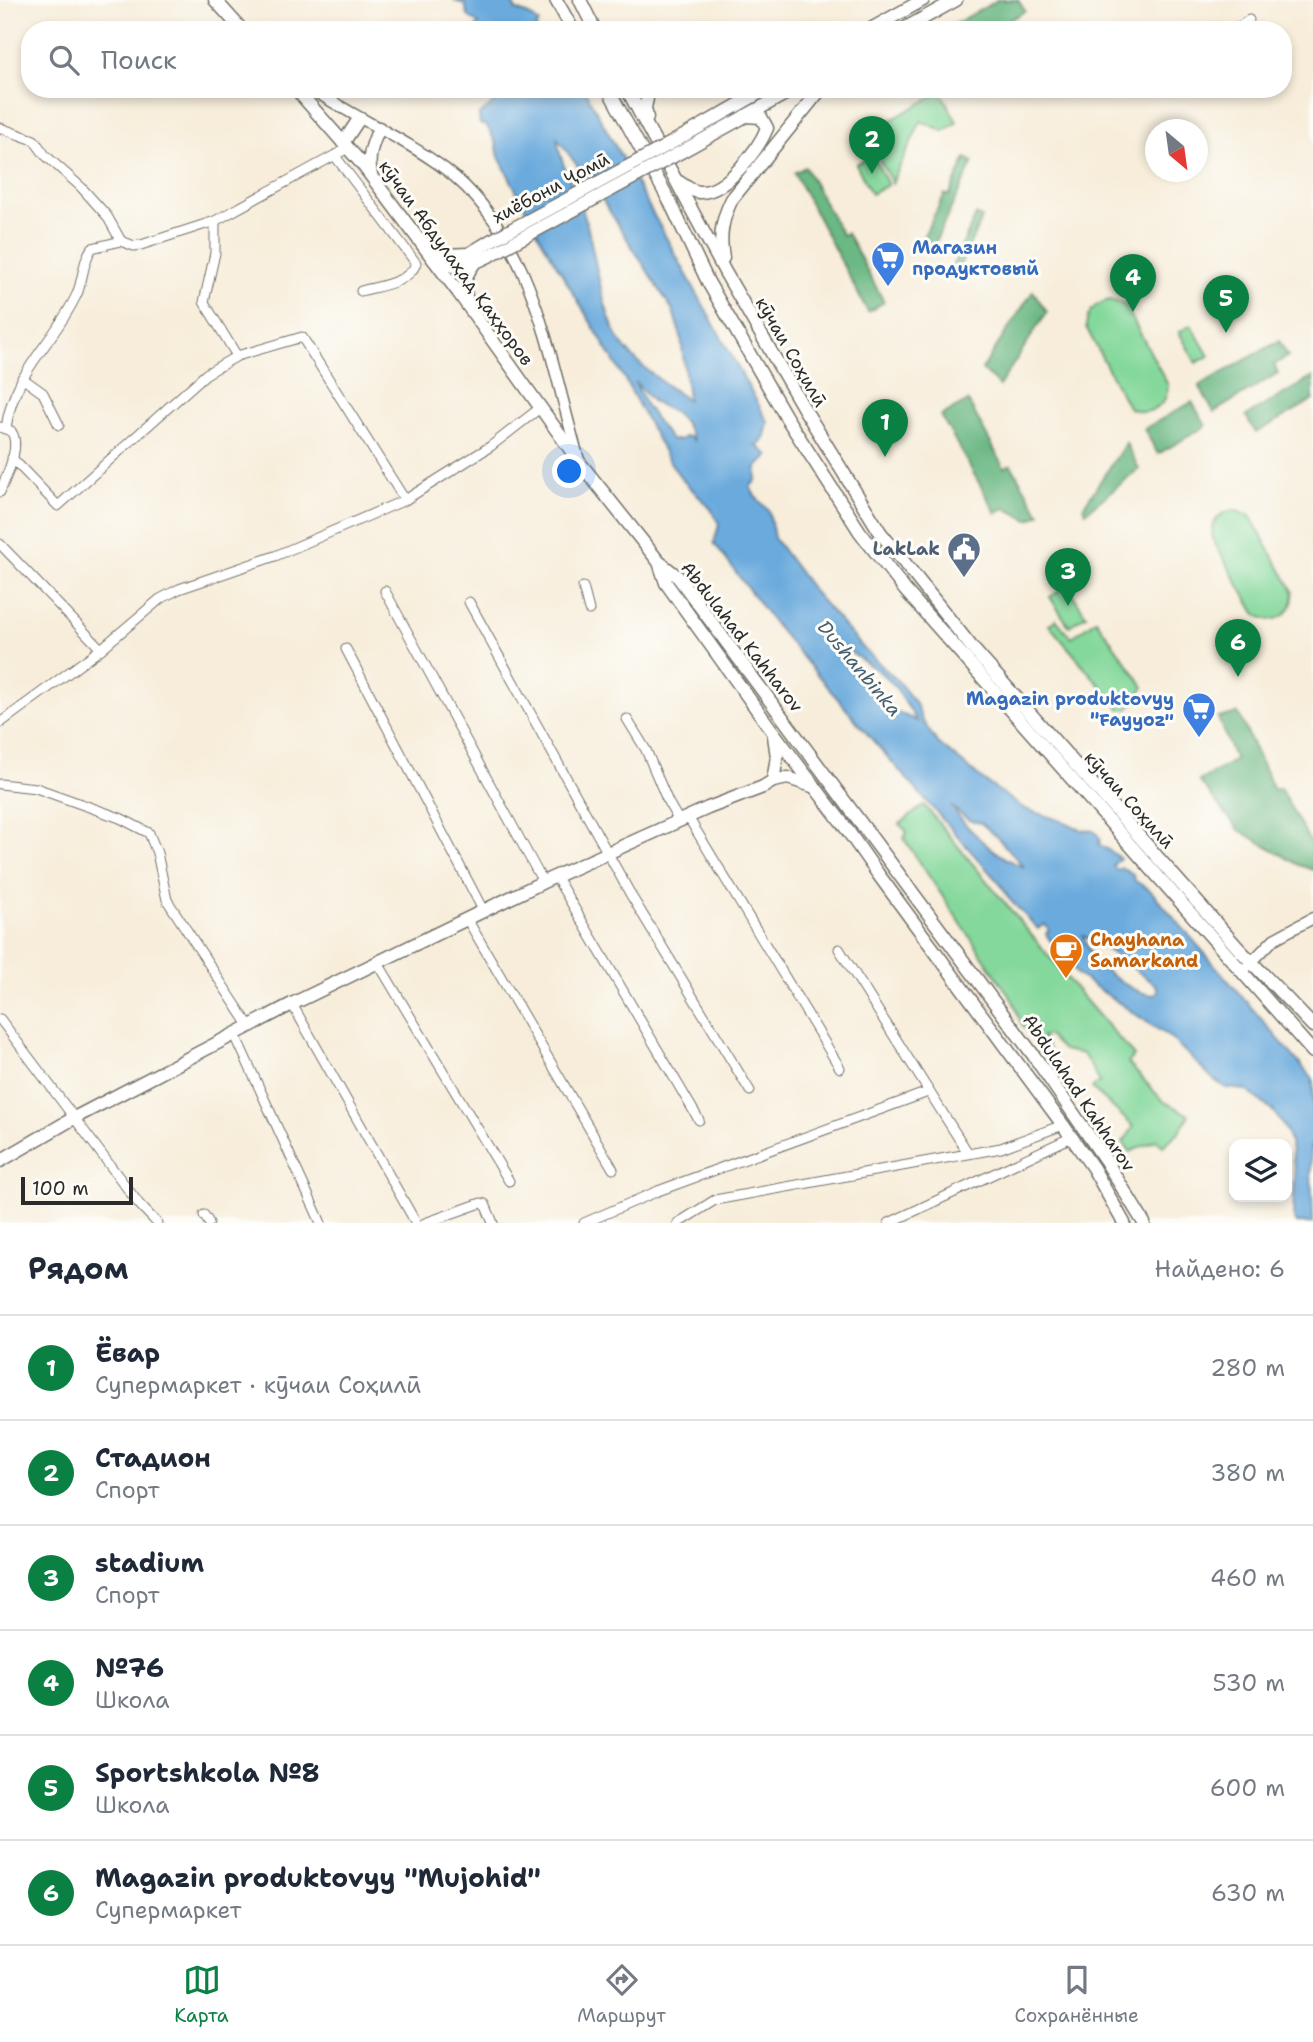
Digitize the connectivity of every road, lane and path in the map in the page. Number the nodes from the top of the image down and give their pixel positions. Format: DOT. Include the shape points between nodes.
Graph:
graph roads {
  1 [pos="215,0"];
  2 [pos="555,0"];
  3 [pos="580,0"];
  4 [pos="923,0"];
  5 [pos="956,0"];
  6 [pos="234,21"];
  7 [pos="568,21"];
  8 [pos="590,21"];
  9 [pos="885,21"];
  10 [pos="918,21"];
  11 [pos="304,98"];
  12 [pos="326,98"];
  13 [pos="613,98"];
  14 [pos="632,98"];
  15 [pos="647,98"];
  16 [pos="743,98"];
  17 [pos="756,98"];
  18 [pos="773,98"];
  19 [pos="814,98"];
  20 [pos="742,111"];
  21 [pos="359,119"];
  22 [pos="0,128"];
  23 [pos="379,128"];
  24 [pos="649,128"];
  25 [pos="346,146"];
  26 [pos="335,156"];
  27 [pos="371,178"];
  28 [pos="678,182"];
  29 [pos="215,221"];
  30 [pos="412,232"];
  31 [pos="121,241"];
  32 [pos="430,258"];
  33 [pos="471,259"];
  34 [pos="457,267"];
  35 [pos="725,272"];
  36 [pos="361,292"];
  37 [pos="458,292"];
  38 [pos="475,315"];
  39 [pos="237,356"];
  40 [pos="22,378"];
  41 [pos="803,407"];
  42 [pos="540,408"];
  43 [pos="786,418"];
  44 [pos="59,425"];
  45 [pos="3,428"];
  46 [pos="12,458"];
  47 [pos="580,463"];
  48 [pos="0,492"];
  49 [pos="405,500"];
  50 [pos="0,544"];
  51 [pos="659,562"];
  52 [pos="583,587"];
  53 [pos="385,591"];
  54 [pos="469,602"];
  55 [pos="589,610"];
  56 [pos="102,649"];
  57 [pos="346,649"];
  58 [pos="627,719"];
  59 [pos="0,723"];
  60 [pos="773,732"];
  61 [pos="774,781"];
  62 [pos="0,784"];
  63 [pos="815,787"];
  64 [pos="684,819"];
  65 [pos="609,853"];
  66 [pos="549,879"];
  67 [pos="483,910"];
  68 [pos="1313,918"];
  69 [pos="467,919"];
  70 [pos="839,949"];
  71 [pos="1251,961"];
  72 [pos="378,963"];
  73 [pos="1242,972"];
  74 [pos="292,1004"];
  75 [pos="0,1019"];
  76 [pos="1313,1026"];
  77 [pos="250,1027"];
  78 [pos="235,1035"];
  79 [pos="1313,1052"];
  80 [pos="839,1068"];
  81 [pos="750,1091"];
  82 [pos="928,1092"];
  83 [pos="74,1118"];
  84 [pos="699,1120"];
  85 [pos="1063,1125"];
  86 [pos="1072,1138"];
  87 [pos="968,1153"];
  88 [pos="0,1161"];
  89 [pos="613,1169"];
  90 [pos="509,1181"];
  91 [pos="157,1223"];
  92 [pos="321,1223"];
  93 [pos="416,1223"];
  94 [pos="425,1223"];
  95 [pos="493,1223"];
  96 [pos="584,1223"];
  97 [pos="678,1223"];
  98 [pos="889,1223"];
  99 [pos="1124,1223"];
  100 [pos="1144,1223"];
  1 -- 6 [label="main road"];
  2 -- 7 [label="main road"];
  3 -- 8 [label="main road"];
  4 -- 9 [label="main road"];
  5 -- 10 [label="main road"];
  11 -- 25 [label="main road, кӯчаи Абдулаҳад Қаҳҳоров"];
  12 -- 21 [label="street, кӯчаи Абдулаҳад Қаҳҳоров"];
  13 -- 43 [label="main road" via="708,282"];
  14 -- 24 [label="main road, кӯчаи Соҳилӣ"];
  15 -- 24 [label="main road"];
  16 -- 20 [label="main road"];
  17 -- 20 [label="main road"];
  18 -- 20 [label="main road"];
  19 -- 35 [label="main road" via="732,199 720,242"];
  20 -- 28 [label="main road" via="761,117 767,128 739,169 706,192 692,191"];
  20 -- 33 [label="main road, хиёбони Ҷомӣ, bridge"];
  21 -- 23 [label="street, кӯчаи Абдулаҳад Қаҳҳоров"];
  21 -- 25 [label="main road"];
  22 -- 31 [label="street" via="34,140 107,216"];
  23 -- 27 [label="main road" via="370,150"];
  23 -- 47 [label="street, кӯчаи Абдулаҳад Қаҳҳоров" via="445,168 469,189 518,260 549,346"];
  24 -- 28 [label="main road, кӯчаи Соҳилӣ"];
  25 -- 26 [label="street"];
  25 -- 27 [label="main road, кӯчаи Абдулаҳад Қаҳҳоров"];
  26 -- 29 [label="street"];
  26 -- 36 [label="street" via="416,263 408,276"];
  27 -- 30 [label="main road, кӯчаи Абдулаҳад Қаҳҳоров"];
  28 -- 35 [label="main road, кӯчаи Соҳилӣ"];
  29 -- 31 [label="street" via="141,245"];
  29 -- 39 [label="street" via="215,253 204,302"];
  30 -- 32 [label="main road, кӯчаи Абдулаҳад Қаҳҳоров"];
  30 -- 33 [label="main road" via="444,255"];
  31 -- 40 [label="street" via="89,251 77,294"];
  32 -- 34 [label="main road, хиёбони Ҷомӣ"];
  32 -- 37 [label="main road, кӯчаи Абдулаҳад Қаҳҳоров"];
  33 -- 34 [label="main road, хиёбони Ҷомӣ"];
  33 -- 38 [label="main road" via="464,285"];
  34 -- 37 [label="main road"];
  35 -- 41 [label="main road, кӯчаи Соҳилӣ"];
  37 -- 38 [label="main road, кӯчаи Абдулаҳад Қаҳҳоров"];
  38 -- 42 [label="main road, кӯчаи Абдулаҳад Қаҳҳоров"];
  39 -- 46 [label="street" via="206,374 58,506"];
  39 -- 49 [label="street" via="298,337 305,339"];
  40 -- 44 [label="street" via="43,393"];
  40 -- 45 [label="street"];
  41 -- 43 [label="main road" via="798,417"];
  41 -- 71 [label="main road, кӯчаи Соҳилӣ" via="880,532 930,597"];
  42 -- 47 [label="main road, кӯчаи Абдулаҳад Қаҳҳоров"];
  42 -- 49 [label="street" via="491,446"];
  43 -- 73 [label="main road" via="860,532 905,590"];
  45 -- 46 [label="street" via="15,437"];
  46 -- 48 [label="street"];
  47 -- 51 [label="main road, кӯчаи Абдулаҳад Қаҳҳоров"];
  49 -- 56 [label="street" via="275,556 180,589 160,599"];
  50 -- 56 [label="street"];
  51 -- 60 [label="main road, Abdulahad Kahharov" via="666,583"];
  51 -- 100 [label="main road, Abdulahad Kahharov" via="678,576 1006,1018"];
  52 -- 55 [label="street"];
  53 -- 66 [label="street"];
  54 -- 65 [label="street"];
  56 -- 59 [label="street"];
  57 -- 67 [label="street"];
  58 -- 64 [label="street" via="668,802"];
  60 -- 61 [label="main road"];
  60 -- 63 [label="main road, Abdulahad Kahharov"];
  61 -- 63 [label="main road" via="788,778"];
  61 -- 64 [label="main road"];
  62 -- 77 [label="street" via="36,788 120,817 149,833 158,853 167,900"];
  63 -- 85 [label="main road, Abdulahad Kahharov"];
  64 -- 65 [label="main road"];
  64 -- 80 [label="street"];
  65 -- 66 [label="main road"];
  65 -- 81 [label="street"];
  66 -- 67 [label="main road"];
  66 -- 84 [label="street"];
  67 -- 69 [label="main road"];
  68 -- 71 [label="street" via="1274,939"];
  69 -- 72 [label="main road"];
  69 -- 89 [label="street"];
  70 -- 82 [label="street"];
  71 -- 73 [label="street"];
  71 -- 76 [label="main road, кӯчаи Соҳилӣ"];
  72 -- 74 [label="main road"];
  72 -- 90 [label="street"];
  73 -- 79 [label="main road"];
  74 -- 77 [label="main road"];
  74 -- 93 [label="street"];
  75 -- 83 [label="street"];
  77 -- 78 [label="main road"];
  78 -- 83 [label="main road"];
  78 -- 92 [label="street"];
  82 -- 87 [label="street"];
  82 -- 96 [label="street" via="658,1191"];
  83 -- 88 [label="main road"];
  83 -- 91 [label="street"];
  85 -- 86 [label="main road, Abdulahad Kahharov"];
  85 -- 87 [label="street" via="1001,1147"];
  86 -- 98 [label="street"];
  86 -- 99 [label="main road, Abdulahad Kahharov"];
  87 -- 97 [label="street" via="715,1200"];
  94 -- 95 [label="street" via="481,1203"];
}
